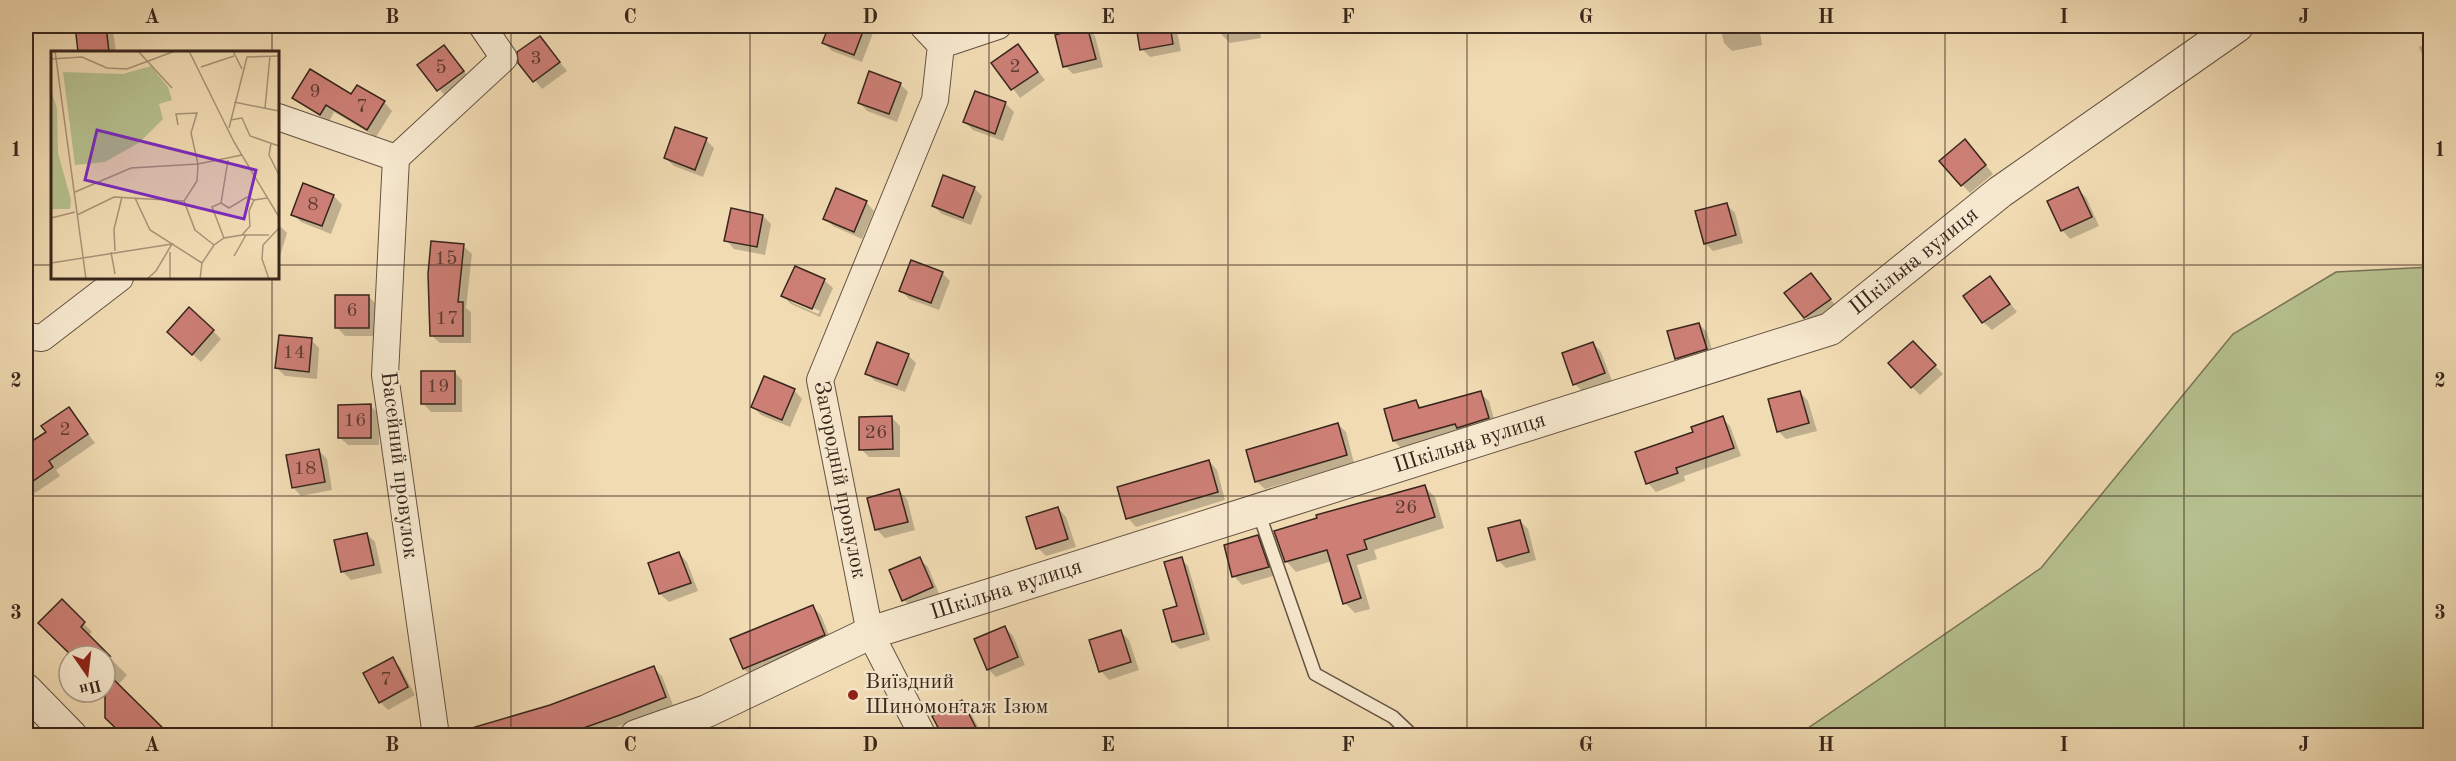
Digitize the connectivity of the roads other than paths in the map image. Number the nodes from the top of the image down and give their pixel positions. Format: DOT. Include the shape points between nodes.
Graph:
graph roads {
  1 [pos="482,26"];
  2 [pos="923,26"];
  3 [pos="998,26"];
  4 [pos="2237,26"];
  5 [pos="941,45"];
  6 [pos="279,117"];
  7 [pos="396,158"];
  8 [pos="119,279"];
  9 [pos="26,336"];
  10 [pos="1258,511"];
  11 [pos="870,633"];
  12 [pos="26,690"];
  13 [pos="71,735"];
  14 [pos="436,735"];
  15 [pos="636,735"];
  16 [pos="923,735"];
  17 [pos="1413,735"];
  1 -- 7 [label="street" via="504,58"];
  2 -- 5 [label="street"];
  3 -- 5 [label="street"];
  4 -- 10 [label="street, Шкільна вулиця" via="2000,192 1830,329"];
  5 -- 11 [label="street, Загородній провулок" via="934,100 820,380"];
  6 -- 7 [label="street"];
  7 -- 14 [label="street, Басейний провулок" via="385,375"];
  8 -- 9 [label="street" via="42,338"];
  10 -- 11 [label="street, Шкільна вулиця"];
  10 -- 17 [label="lane" via="1315,674 1394,717"];
  11 -- 15 [label="street, Шкільна вулиця" via="707,711"];
  11 -- 16 [label="street, Загородній провулок"];
  12 -- 13 [label="street"];
}
